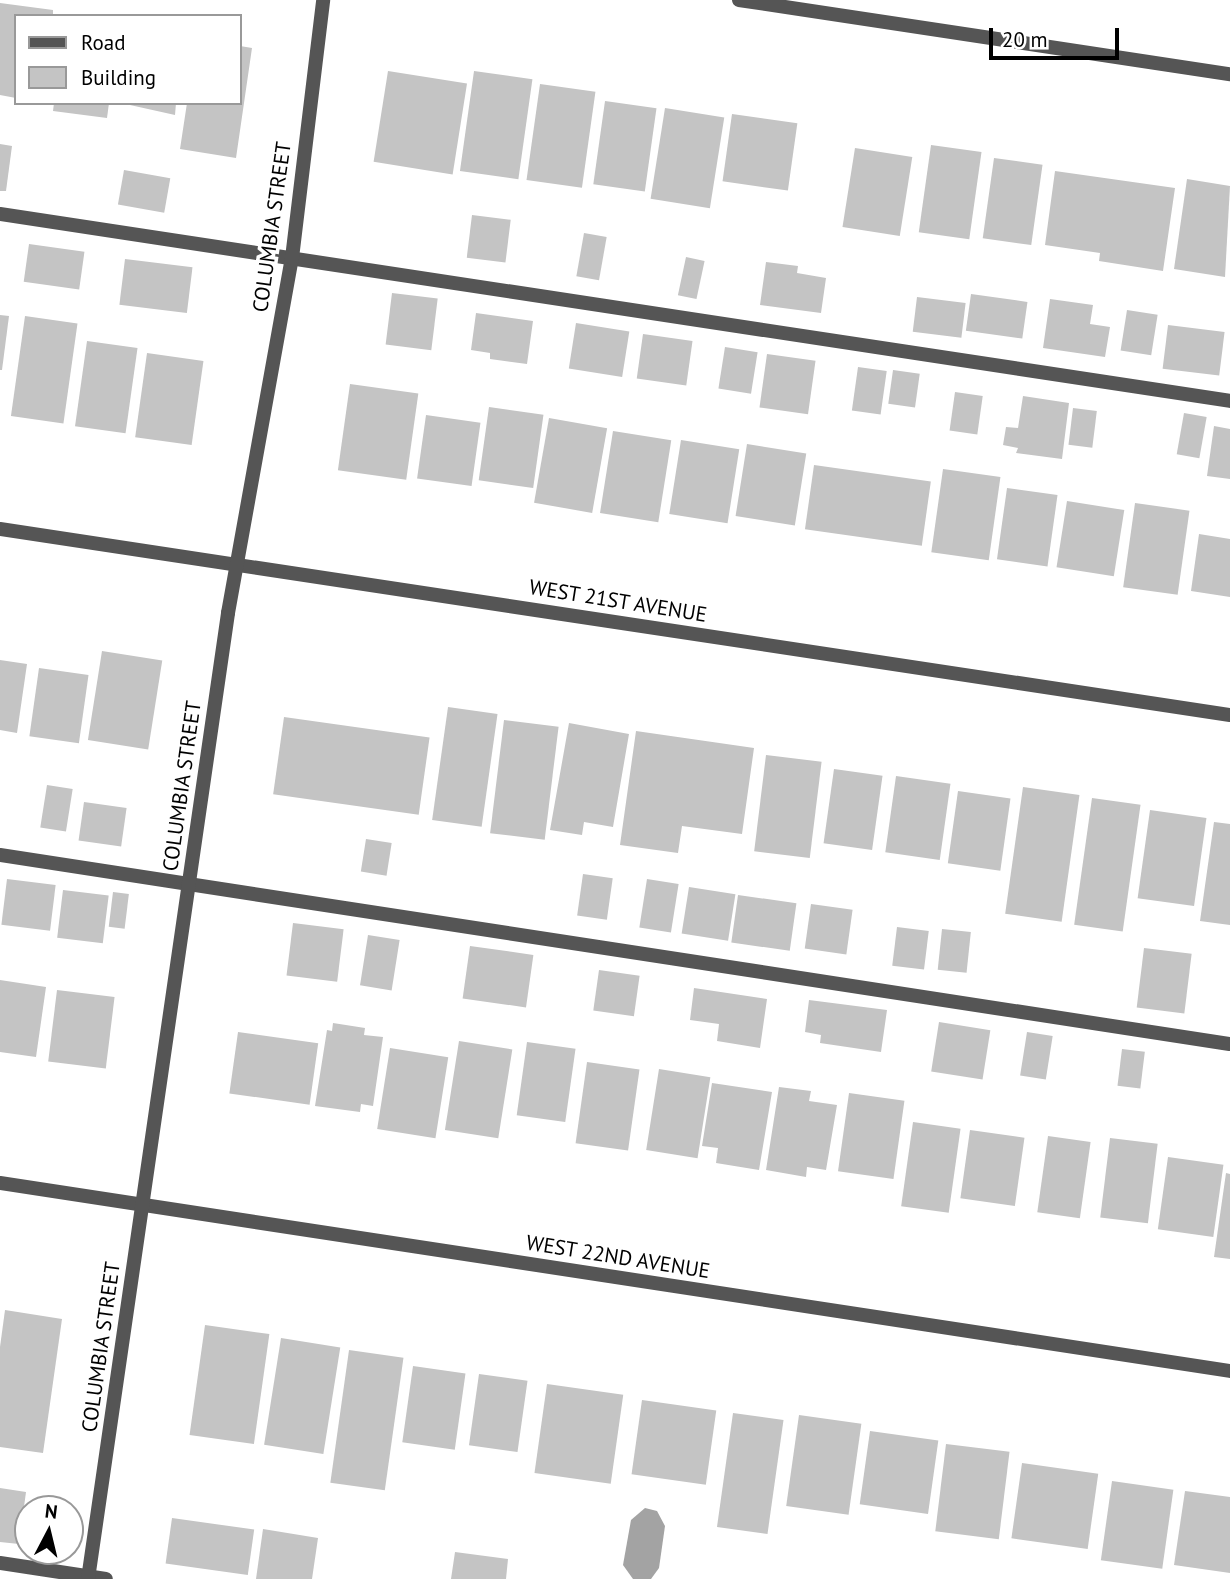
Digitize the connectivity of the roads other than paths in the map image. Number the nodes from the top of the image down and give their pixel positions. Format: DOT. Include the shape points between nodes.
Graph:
graph roads {
  1 [pos="323,0"];
  2 [pos="739,0"];
  3 [pos="1230,74"];
  4 [pos="0,214"];
  5 [pos="292,258"];
  6 [pos="1230,401"];
  7 [pos="0,529"];
  8 [pos="237,564"];
  9 [pos="1230,715"];
  10 [pos="0,855"];
  11 [pos="190,884"];
  12 [pos="1230,1044"];
  13 [pos="0,1183"];
  14 [pos="144,1205"];
  15 [pos="1230,1371"];
  16 [pos="0,1563"];
  17 [pos="88,1578"];
  18 [pos="106,1579"];
  1 -- 5 [label="street, COLUMBIA STREET"];
  2 -- 3 [label="street"];
  4 -- 5 [label="street"];
  5 -- 6 [label="street"];
  5 -- 8 [label="street, COLUMBIA STREET"];
  7 -- 8 [label="street, WEST 21ST AVENUE"];
  8 -- 9 [label="street, WEST 21ST AVENUE"];
  8 -- 11 [label="street, COLUMBIA STREET"];
  10 -- 11 [label="street"];
  11 -- 12 [label="street"];
  11 -- 14 [label="street, COLUMBIA STREET"];
  13 -- 14 [label="street, WEST 22ND AVENUE"];
  14 -- 15 [label="street, WEST 22ND AVENUE"];
  14 -- 17 [label="street, COLUMBIA STREET"];
  16 -- 17 [label="street"];
  17 -- 18 [label="street"];
}
